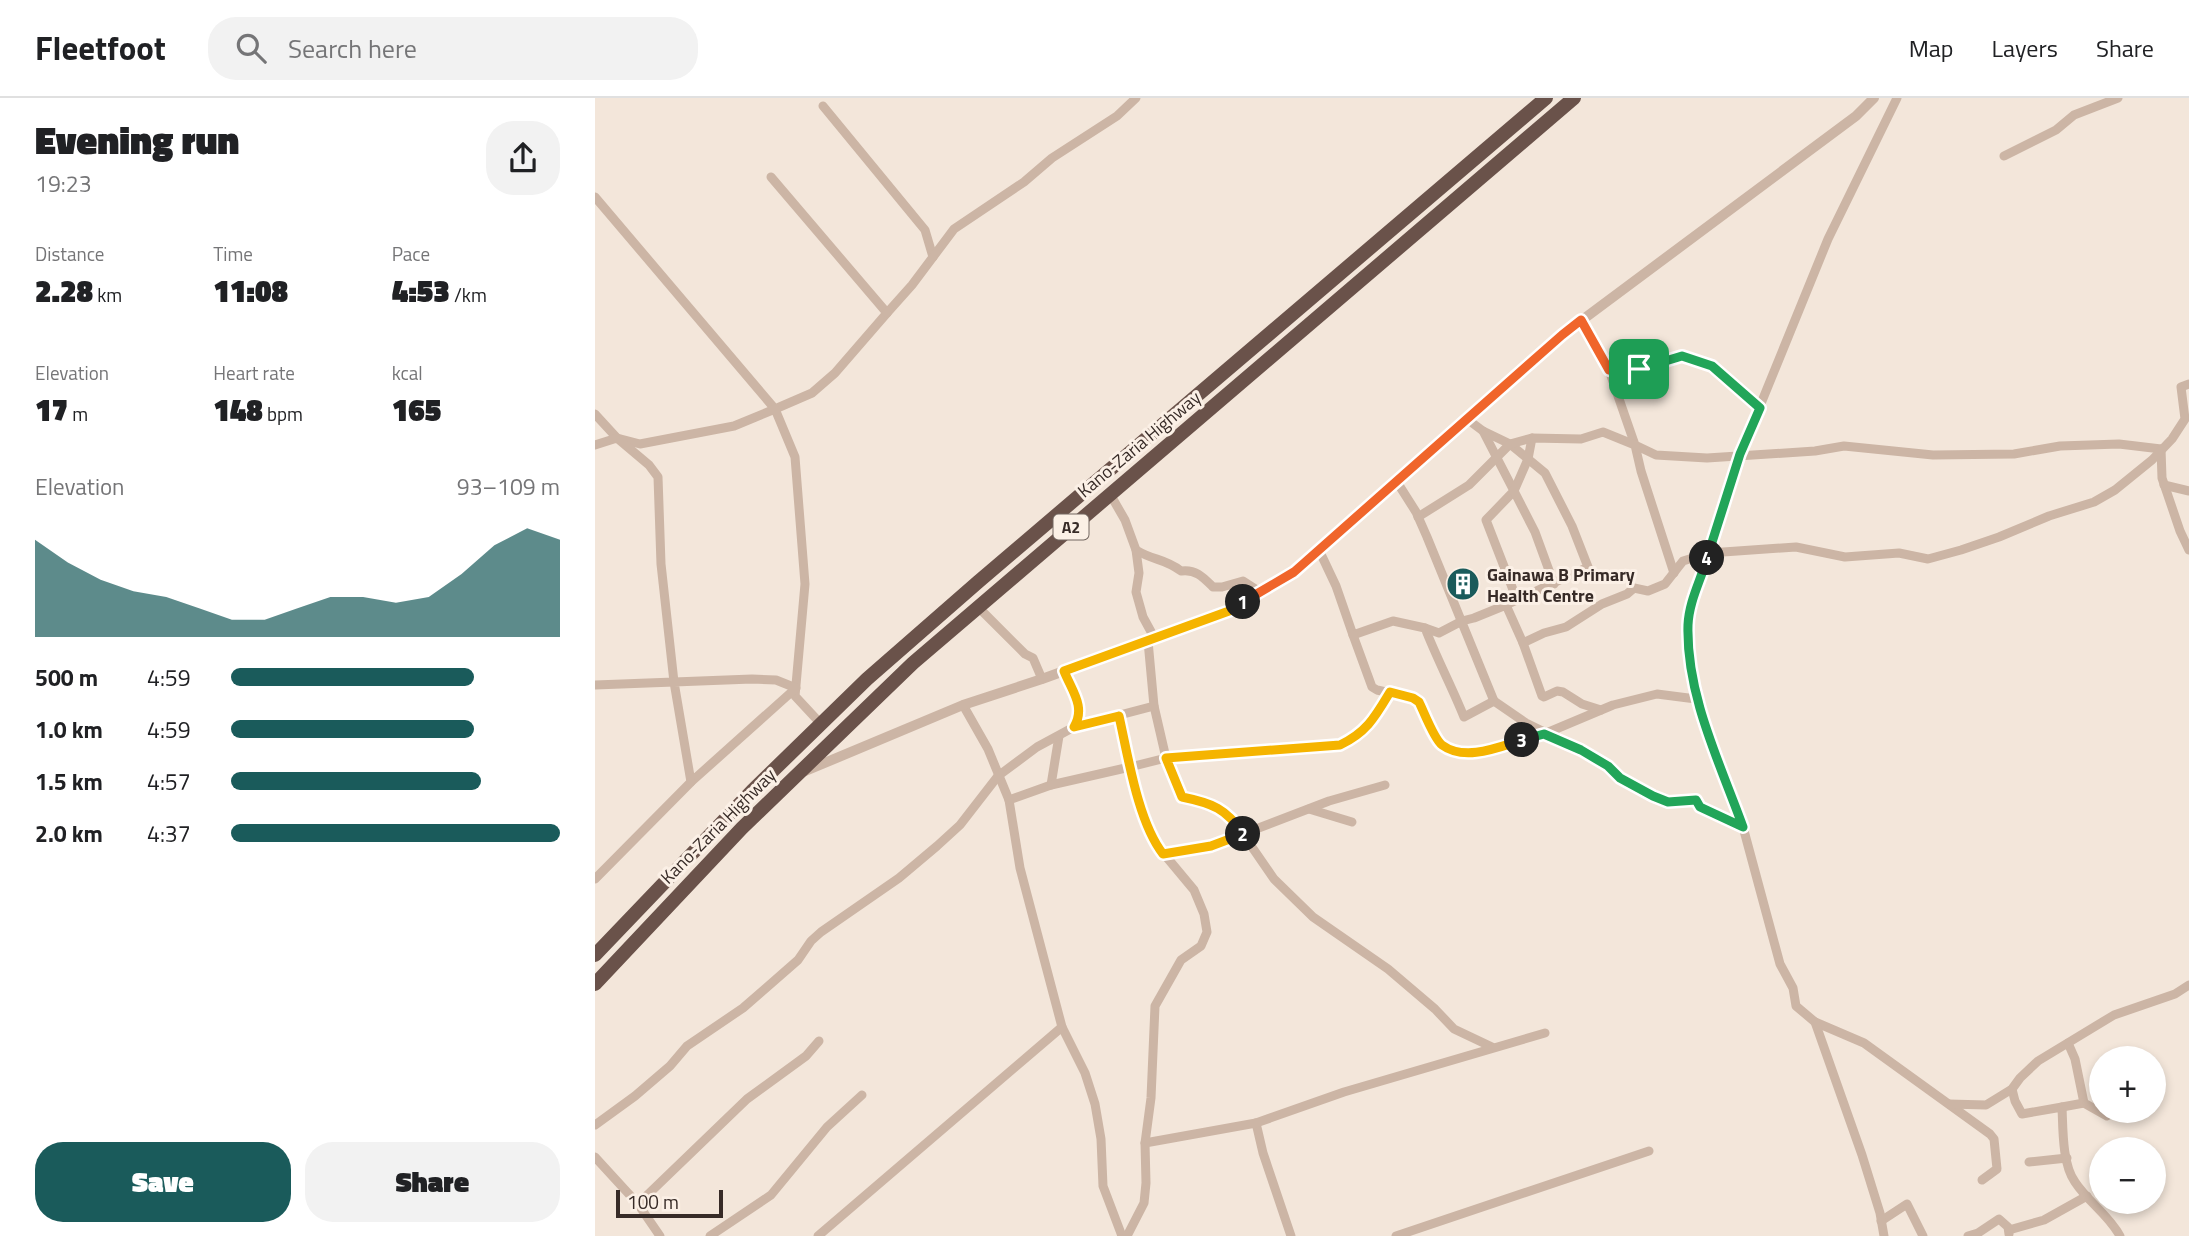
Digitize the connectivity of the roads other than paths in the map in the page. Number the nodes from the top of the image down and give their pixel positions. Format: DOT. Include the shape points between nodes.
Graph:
graph roads {
  1 [pos="1136,98"];
  2 [pos="1574,98"];
  3 [pos="1874,98"];
  4 [pos="1897,98"];
  5 [pos="2118,98"];
  6 [pos="1543,99"];
  7 [pos="823,106"];
  8 [pos="2004,156"];
  9 [pos="771,177"];
  10 [pos="595,197"];
  11 [pos="933,257"];
  12 [pos="887,313"];
  13 [pos="1581,320"];
  14 [pos="1609,370"];
  15 [pos="2189,384"];
  16 [pos="1760,408"];
  17 [pos="775,409"];
  18 [pos="595,414"];
  19 [pos="1467,419"];
  20 [pos="1483,431"];
  21 [pos="617,438"];
  22 [pos="1532,438"];
  23 [pos="1510,444"];
  24 [pos="595,445"];
  25 [pos="1635,445"];
  26 [pos="2161,449"];
  27 [pos="1740,454"];
  28 [pos="1497,458"];
  29 [pos="1528,459"];
  30 [pos="1397,482"];
  31 [pos="2164,485"];
  32 [pos="1514,491"];
  33 [pos="2189,491"];
  34 [pos="1110,494"];
  35 [pos="1418,517"];
  36 [pos="1136,550"];
  37 [pos="1319,550"];
  38 [pos="2189,550"];
  39 [pos="1709,553"];
  40 [pos="1674,573"];
  41 [pos="1553,584"];
  42 [pos="1260,592"];
  43 [pos="1517,600"];
  44 [pos="1506,605"];
  45 [pos="978,607"];
  46 [pos="1462,621"];
  47 [pos="1425,628"];
  48 [pos="1353,635"];
  49 [pos="1152,640"];
  50 [pos="1523,643"];
  51 [pos="1064,671"];
  52 [pos="1042,680"];
  53 [pos="674,682"];
  54 [pos="595,685"];
  55 [pos="796,688"];
  56 [pos="1390,692"];
  57 [pos="1696,699"];
  58 [pos="1494,701"];
  59 [pos="963,705"];
  60 [pos="1154,706"];
  61 [pos="1601,710"];
  62 [pos="1119,716"];
  63 [pos="821,724"];
  64 [pos="1074,727"];
  65 [pos="1544,734"];
  66 [pos="1059,736"];
  67 [pos="1166,758"];
  68 [pos="1130,767"];
  69 [pos="797,774"];
  70 [pos="998,776"];
  71 [pos="691,782"];
  72 [pos="1051,785"];
  73 [pos="1385,785"];
  74 [pos="1009,800"];
  75 [pos="1308,809"];
  76 [pos="1352,822"];
  77 [pos="1743,827"];
  78 [pos="1243,834"];
  79 [pos="1163,854"];
  80 [pos="595,879"];
  81 [pos="595,955"];
  82 [pos="595,984"];
  83 [pos="2188,987"];
  84 [pos="1815,1022"];
  85 [pos="1062,1027"];
  86 [pos="1545,1033"];
  87 [pos="819,1041"];
  88 [pos="2068,1043"];
  89 [pos="1492,1047"];
  90 [pos="2012,1089"];
  91 [pos="862,1095"];
  92 [pos="2084,1103"];
  93 [pos="1949,1104"];
  94 [pos="2089,1106"];
  95 [pos="2062,1107"];
  96 [pos="1256,1123"];
  97 [pos="595,1125"];
  98 [pos="1145,1143"];
  99 [pos="1649,1151"];
  100 [pos="595,1157"];
  101 [pos="2067,1158"];
  102 [pos="2029,1162"];
  103 [pos="1982,1180"];
  104 [pos="2087,1196"];
  105 [pos="638,1204"];
  106 [pos="1881,1221"];
  107 [pos="2009,1233"];
  108 [pos="660,1236"];
  109 [pos="711,1236"];
  110 [pos="818,1236"];
  111 [pos="1124,1236"];
  112 [pos="1291,1236"];
  113 [pos="1396,1236"];
  114 [pos="1884,1236"];
  115 [pos="1923,1236"];
  116 [pos="1968,1236"];
  117 [pos="2120,1236"];
  1 -- 11 [label="street" via="1117,116 954,229"];
  2 -- 34 [label="highway, Kano-Zaria Highway / A2"];
  3 -- 13 [label="street"];
  4 -- 16 [label="street" via="1828,239"];
  5 -- 8 [label="street" via="2074,115 2056,130"];
  6 -- 63 [label="highway, Kano-Zaria Highway / A2" via="978,582"];
  7 -- 11 [label="street" via="925,230"];
  9 -- 12 [label="street"];
  10 -- 17 [label="street"];
  11 -- 12 [label="street"];
  12 -- 17 [label="street" via="812,393"];
  13 -- 14 [label="street"];
  13 -- 19 [label="street"];
  14 -- 16 [label="street" via="1625,373 1682,356 1712,366"];
  14 -- 25 [label="street"];
  15 -- 26 [label="street" via="2181,387 2185,419"];
  16 -- 27 [label="street"];
  17 -- 21 [label="street" via="734,426 640,444"];
  17 -- 55 [label="street" via="795,457 805,584"];
  18 -- 21 [label="street"];
  19 -- 20 [label="street"];
  19 -- 30 [label="street"];
  20 -- 23 [label="street"];
  20 -- 28 [label="street"];
  21 -- 24 [label="street"];
  21 -- 53 [label="street" via="658,477 661,564"];
  22 -- 23 [label="street"];
  22 -- 25 [label="street" via="1581,439 1603,432"];
  22 -- 29 [label="street"];
  23 -- 28 [label="street"];
  23 -- 29 [label="street"];
  25 -- 27 [label="street" via="1655,455 1707,458"];
  25 -- 40 [label="street"];
  26 -- 27 [label="street" via="2119,444 2060,446 2014,454 1933,455 1844,446"];
  26 -- 31 [label="street"];
  26 -- 39 [label="street" via="2128,481 2094,502 1937,558 1899,553 1846,557 1796,547"];
  27 -- 39 [label="street"];
  28 -- 32 [label="street"];
  28 -- 35 [label="street" via="1469,485"];
  29 -- 32 [label="street"];
  29 -- 41 [label="street" via="1545,473 1588,567"];
  30 -- 35 [label="street"];
  30 -- 37 [label="street"];
  31 -- 33 [label="street"];
  31 -- 38 [label="street"];
  32 -- 41 [label="street" via="1535,532"];
  32 -- 43 [label="street" via="1486,520"];
  34 -- 36 [label="street"];
  34 -- 45 [label="highway, Kano-Zaria Highway / A2"];
  35 -- 46 [label="street"];
  36 -- 42 [label="street" via="1168,560 1181,571 1200,574 1213,587 1243,580"];
  36 -- 49 [label="street" via="1136,592"];
  37 -- 42 [label="street"];
  37 -- 48 [label="street"];
  39 -- 40 [label="street" via="1683,561"];
  39 -- 57 [label="street" via="1688,625"];
  40 -- 50 [label="street" via="1665,584 1648,591 1634,588 1566,627"];
  41 -- 43 [label="street"];
  42 -- 49 [label="street" via="1229,611"];
  43 -- 44 [label="street"];
  44 -- 46 [label="street"];
  44 -- 50 [label="street"];
  45 -- 52 [label="street" via="1033,658"];
  45 -- 69 [label="highway, Kano-Zaria Highway / A2"];
  46 -- 47 [label="street" via="1439,633"];
  46 -- 58 [label="street"];
  47 -- 48 [label="street" via="1393,621"];
  47 -- 58 [label="street" via="1464,717"];
  48 -- 56 [label="street" via="1372,687"];
  49 -- 51 [label="street"];
  49 -- 60 [label="street"];
  50 -- 61 [label="street" via="1542,696 1563,692"];
  51 -- 52 [label="street"];
  51 -- 64 [label="street" via="1080,708"];
  52 -- 59 [label="street"];
  53 -- 54 [label="street"];
  53 -- 55 [label="street" via="776,680"];
  53 -- 71 [label="street"];
  55 -- 63 [label="street" via="795,695"];
  55 -- 71 [label="street"];
  56 -- 65 [label="street" via="1419,702 1441,745 1454,750 1476,753"];
  56 -- 67 [label="street" via="1369,726 1340,745"];
  57 -- 61 [label="street" via="1657,694"];
  57 -- 77 [label="street"];
  58 -- 65 [label="street"];
  59 -- 69 [label="street"];
  59 -- 70 [label="street"];
  60 -- 62 [label="street"];
  60 -- 67 [label="street"];
  61 -- 65 [label="street"];
  62 -- 64 [label="street"];
  62 -- 68 [label="street"];
  63 -- 81 [label="highway, Kano-Zaria Highway / A2"];
  64 -- 66 [label="street"];
  65 -- 77 [label="street" via="1581,750 1653,796 1668,802 1696,800 1700,807"];
  66 -- 70 [label="street"];
  66 -- 72 [label="street"];
  67 -- 68 [label="street"];
  67 -- 78 [label="street" via="1182,797 1214,805"];
  68 -- 72 [label="street"];
  68 -- 79 [label="street" via="1154,842"];
  69 -- 82 [label="highway, Kano-Zaria Highway / A2"];
  70 -- 74 [label="street"];
  70 -- 97 [label="street" via="960,825 937,846 821,932 798,960 743,1008 687,1046 670,1066"];
  71 -- 80 [label="street"];
  72 -- 74 [label="street"];
  73 -- 75 [label="street"];
  74 -- 85 [label="street" via="1020,868"];
  75 -- 76 [label="street"];
  75 -- 78 [label="street"];
  77 -- 84 [label="street" via="1780,964 1793,988 1796,1006"];
  78 -- 79 [label="street" via="1219,844"];
  78 -- 89 [label="street" via="1275,879 1314,917 1388,969 1454,1029"];
  79 -- 98 [label="street" via="1194,890 1207,932 1201,946 1181,960 1155,1006"];
  83 -- 88 [label="street" via="2114,1015"];
  84 -- 93 [label="street" via="1864,1043"];
  84 -- 106 [label="street"];
  85 -- 110 [label="street"];
  85 -- 111 [label="street" via="1095,1104 1103,1186"];
  86 -- 89 [label="street"];
  87 -- 105 [label="street" via="806,1056 747,1099"];
  88 -- 90 [label="street" via="2038,1061"];
  88 -- 92 [label="street"];
  89 -- 96 [label="street"];
  90 -- 93 [label="street" via="1986,1105"];
  90 -- 95 [label="street" via="2022,1114"];
  91 -- 109 [label="street" via="827,1127 771,1195"];
  92 -- 94 [label="street"];
  92 -- 95 [label="street"];
  93 -- 103 [label="street" via="1994,1139 1997,1169"];
  95 -- 101 [label="street"];
  96 -- 98 [label="street"];
  96 -- 112 [label="street"];
  98 -- 111 [label="street" via="1144,1203"];
  99 -- 113 [label="street"];
  100 -- 105 [label="street"];
  101 -- 102 [label="street"];
  101 -- 104 [label="street" via="2073,1180"];
  104 -- 107 [label="street"];
  104 -- 117 [label="street"];
  105 -- 108 [label="street"];
  106 -- 114 [label="street"];
  106 -- 115 [label="street" via="1907,1204"];
  107 -- 116 [label="street" via="1999,1219"];
}
